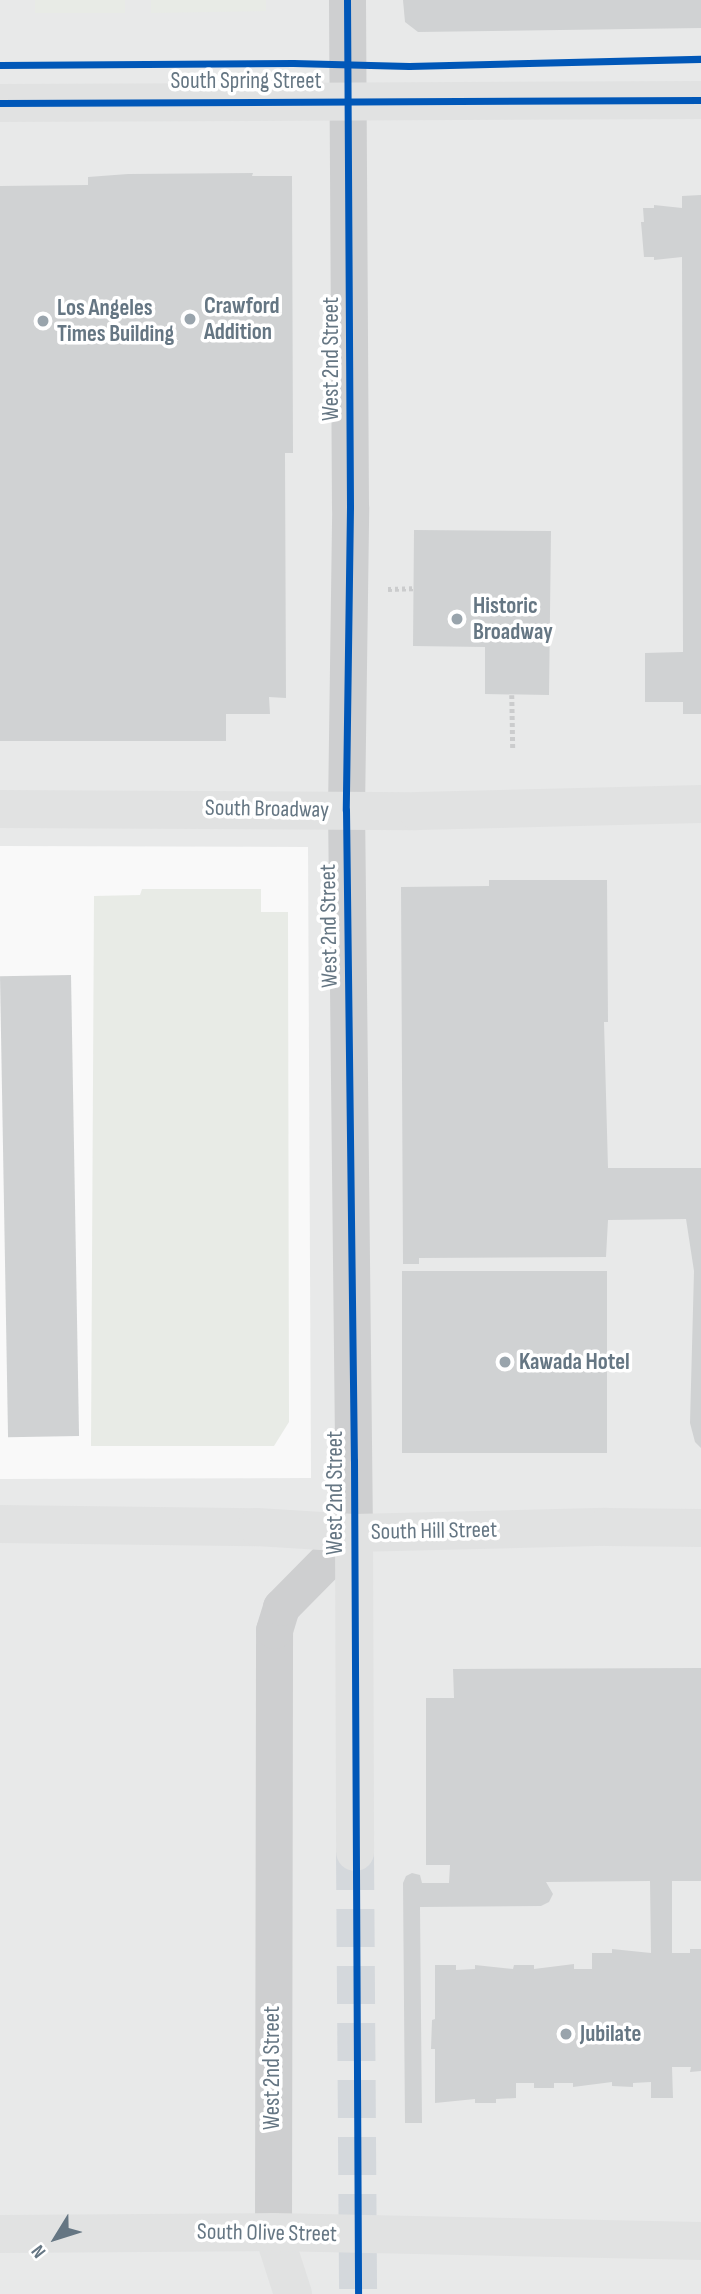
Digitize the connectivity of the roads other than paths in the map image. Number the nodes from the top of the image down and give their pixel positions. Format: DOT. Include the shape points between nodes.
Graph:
graph roads {
  1 [pos="347,0"];
  2 [pos="348,100"];
  3 [pos="701,100"];
  4 [pos="0,103"];
  5 [pos="701,804"];
  6 [pos="0,809"];
  7 [pos="346,810"];
  8 [pos="0,1524"];
  9 [pos="701,1528"];
  10 [pos="354,1533"];
  11 [pos="355,1852"];
  12 [pos="273,2232"];
  13 [pos="0,2234"];
  14 [pos="701,2241"];
  15 [pos="293,2294"];
  1 -- 2 [label="street, West 2nd Street"];
  2 -- 3 [label="main road, South Spring Street"];
  2 -- 4 [label="main road, South Spring Street"];
  2 -- 7 [label="street, West 2nd Street"];
  5 -- 7 [label="main road, South Broadway"];
  6 -- 7 [label="main road, South Broadway"];
  7 -- 10 [label="street, West 2nd Street"];
  8 -- 10 [label="main road, South Hill Street" via="257,1527"];
  9 -- 10 [label="main road, South Hill Street"];
  10 -- 11 [label="main road, West 2nd Street"];
  10 -- 12 [label="street, West 2nd Street" via="281,1607 274,1630"];
  12 -- 13 [label="main road, South Olive Street"];
  12 -- 14 [label="main road, South Olive Street"];
  12 -- 15 [label="main road, West 2nd Street"];
}
